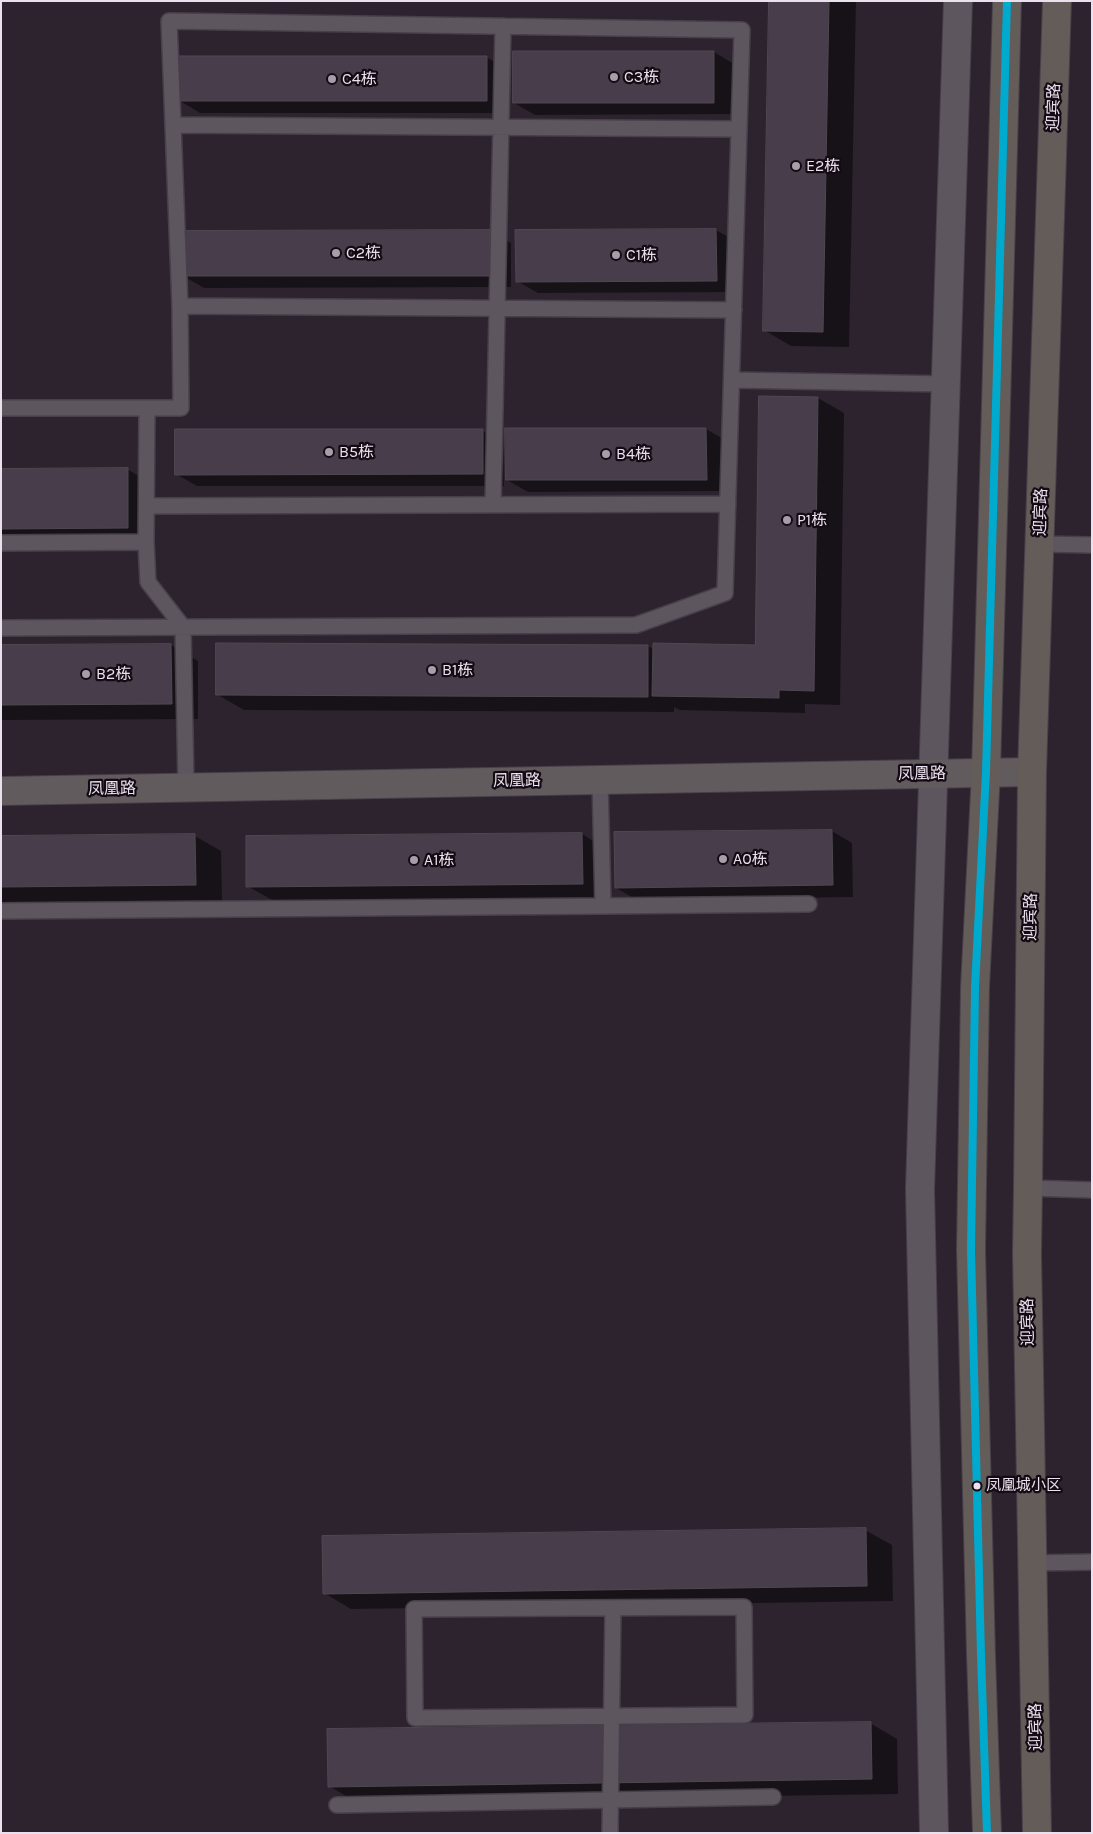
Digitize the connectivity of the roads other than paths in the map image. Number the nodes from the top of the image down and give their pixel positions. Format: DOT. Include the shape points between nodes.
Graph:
graph roads {
  1 [pos="958,1"];
  2 [pos="1007,1"];
  3 [pos="1057,1"];
  4 [pos="503,26"];
  5 [pos="173,125"];
  6 [pos="502,128"];
  7 [pos="739,130"];
  8 [pos="180,306"];
  9 [pos="497,308"];
  10 [pos="734,310"];
  11 [pos="732,380"];
  12 [pos="947,384"];
  13 [pos="1,408"];
  14 [pos="147,408"];
  15 [pos="728,504"];
  16 [pos="492,505"];
  17 [pos="147,506"];
  18 [pos="146,542"];
  19 [pos="1,543"];
  20 [pos="1040,544"];
  21 [pos="1092,545"];
  22 [pos="183,627"];
  23 [pos="1,628"];
  24 [pos="986,772"];
  25 [pos="1032,772"];
  26 [pos="934,774"];
  27 [pos="600,780"];
  28 [pos="186,787"];
  29 [pos="1,791"];
  30 [pos="809,904"];
  31 [pos="603,906"];
  32 [pos="1,911"];
  33 [pos="1028,1188"];
  34 [pos="1092,1190"];
  35 [pos="1092,1562"];
  36 [pos="1033,1563"];
  37 [pos="612,1608"];
  38 [pos="611,1716"];
  39 [pos="773,1797"];
  40 [pos="610,1801"];
  41 [pos="337,1804"];
  42 [pos="610,1833"];
  43 [pos="934,1833"];
  44 [pos="987,1833"];
  45 [pos="1038,1833"];
  1 -- 12 [label="street"];
  2 -- 24 [label="main road"];
  3 -- 20 [label="main road, 迎宾路"];
  4 -- 5 [label="lane" via="169,20"];
  4 -- 6 [label="lane"];
  4 -- 7 [label="lane" via="742,30"];
  5 -- 6 [label="lane"];
  5 -- 8 [label="lane"];
  6 -- 7 [label="lane"];
  6 -- 9 [label="lane"];
  7 -- 10 [label="lane"];
  8 -- 9 [label="lane"];
  8 -- 14 [label="lane" via="181,408"];
  9 -- 10 [label="lane"];
  9 -- 16 [label="lane"];
  10 -- 11 [label="lane"];
  11 -- 12 [label="lane"];
  11 -- 15 [label="lane"];
  12 -- 26 [label="street"];
  13 -- 14 [label="lane"];
  14 -- 17 [label="lane"];
  15 -- 16 [label="lane"];
  15 -- 22 [label="lane" via="725,592 636,625"];
  16 -- 17 [label="lane"];
  17 -- 18 [label="lane"];
  18 -- 19 [label="lane"];
  18 -- 22 [label="lane" via="148,582"];
  20 -- 21 [label="lane"];
  20 -- 25 [label="main road, 迎宾路"];
  22 -- 23 [label="lane"];
  22 -- 28 [label="lane"];
  24 -- 25 [label="street, 凤凰路"];
  24 -- 26 [label="street, 凤凰路"];
  24 -- 44 [label="main road" via="975,987 971,1250"];
  25 -- 33 [label="main road, 迎宾路"];
  26 -- 27 [label="street, 凤凰路"];
  26 -- 43 [label="street" via="920,1189"];
  27 -- 28 [label="street, 凤凰路"];
  27 -- 31 [label="lane"];
  28 -- 29 [label="street, 凤凰路"];
  30 -- 31 [label="lane"];
  31 -- 32 [label="lane"];
  33 -- 34 [label="lane"];
  33 -- 36 [label="main road, 迎宾路"];
  35 -- 36 [label="lane"];
  36 -- 45 [label="main road, 迎宾路"];
  37 -- 38 [label="lane"];
  37 -- 38 [label="lane" via="744,1607 745,1715"];
  37 -- 38 [label="lane" via="414,1609 415,1718"];
  38 -- 40 [label="lane"];
  39 -- 40 [label="lane"];
  40 -- 41 [label="lane"];
  40 -- 42 [label="lane"];
}
